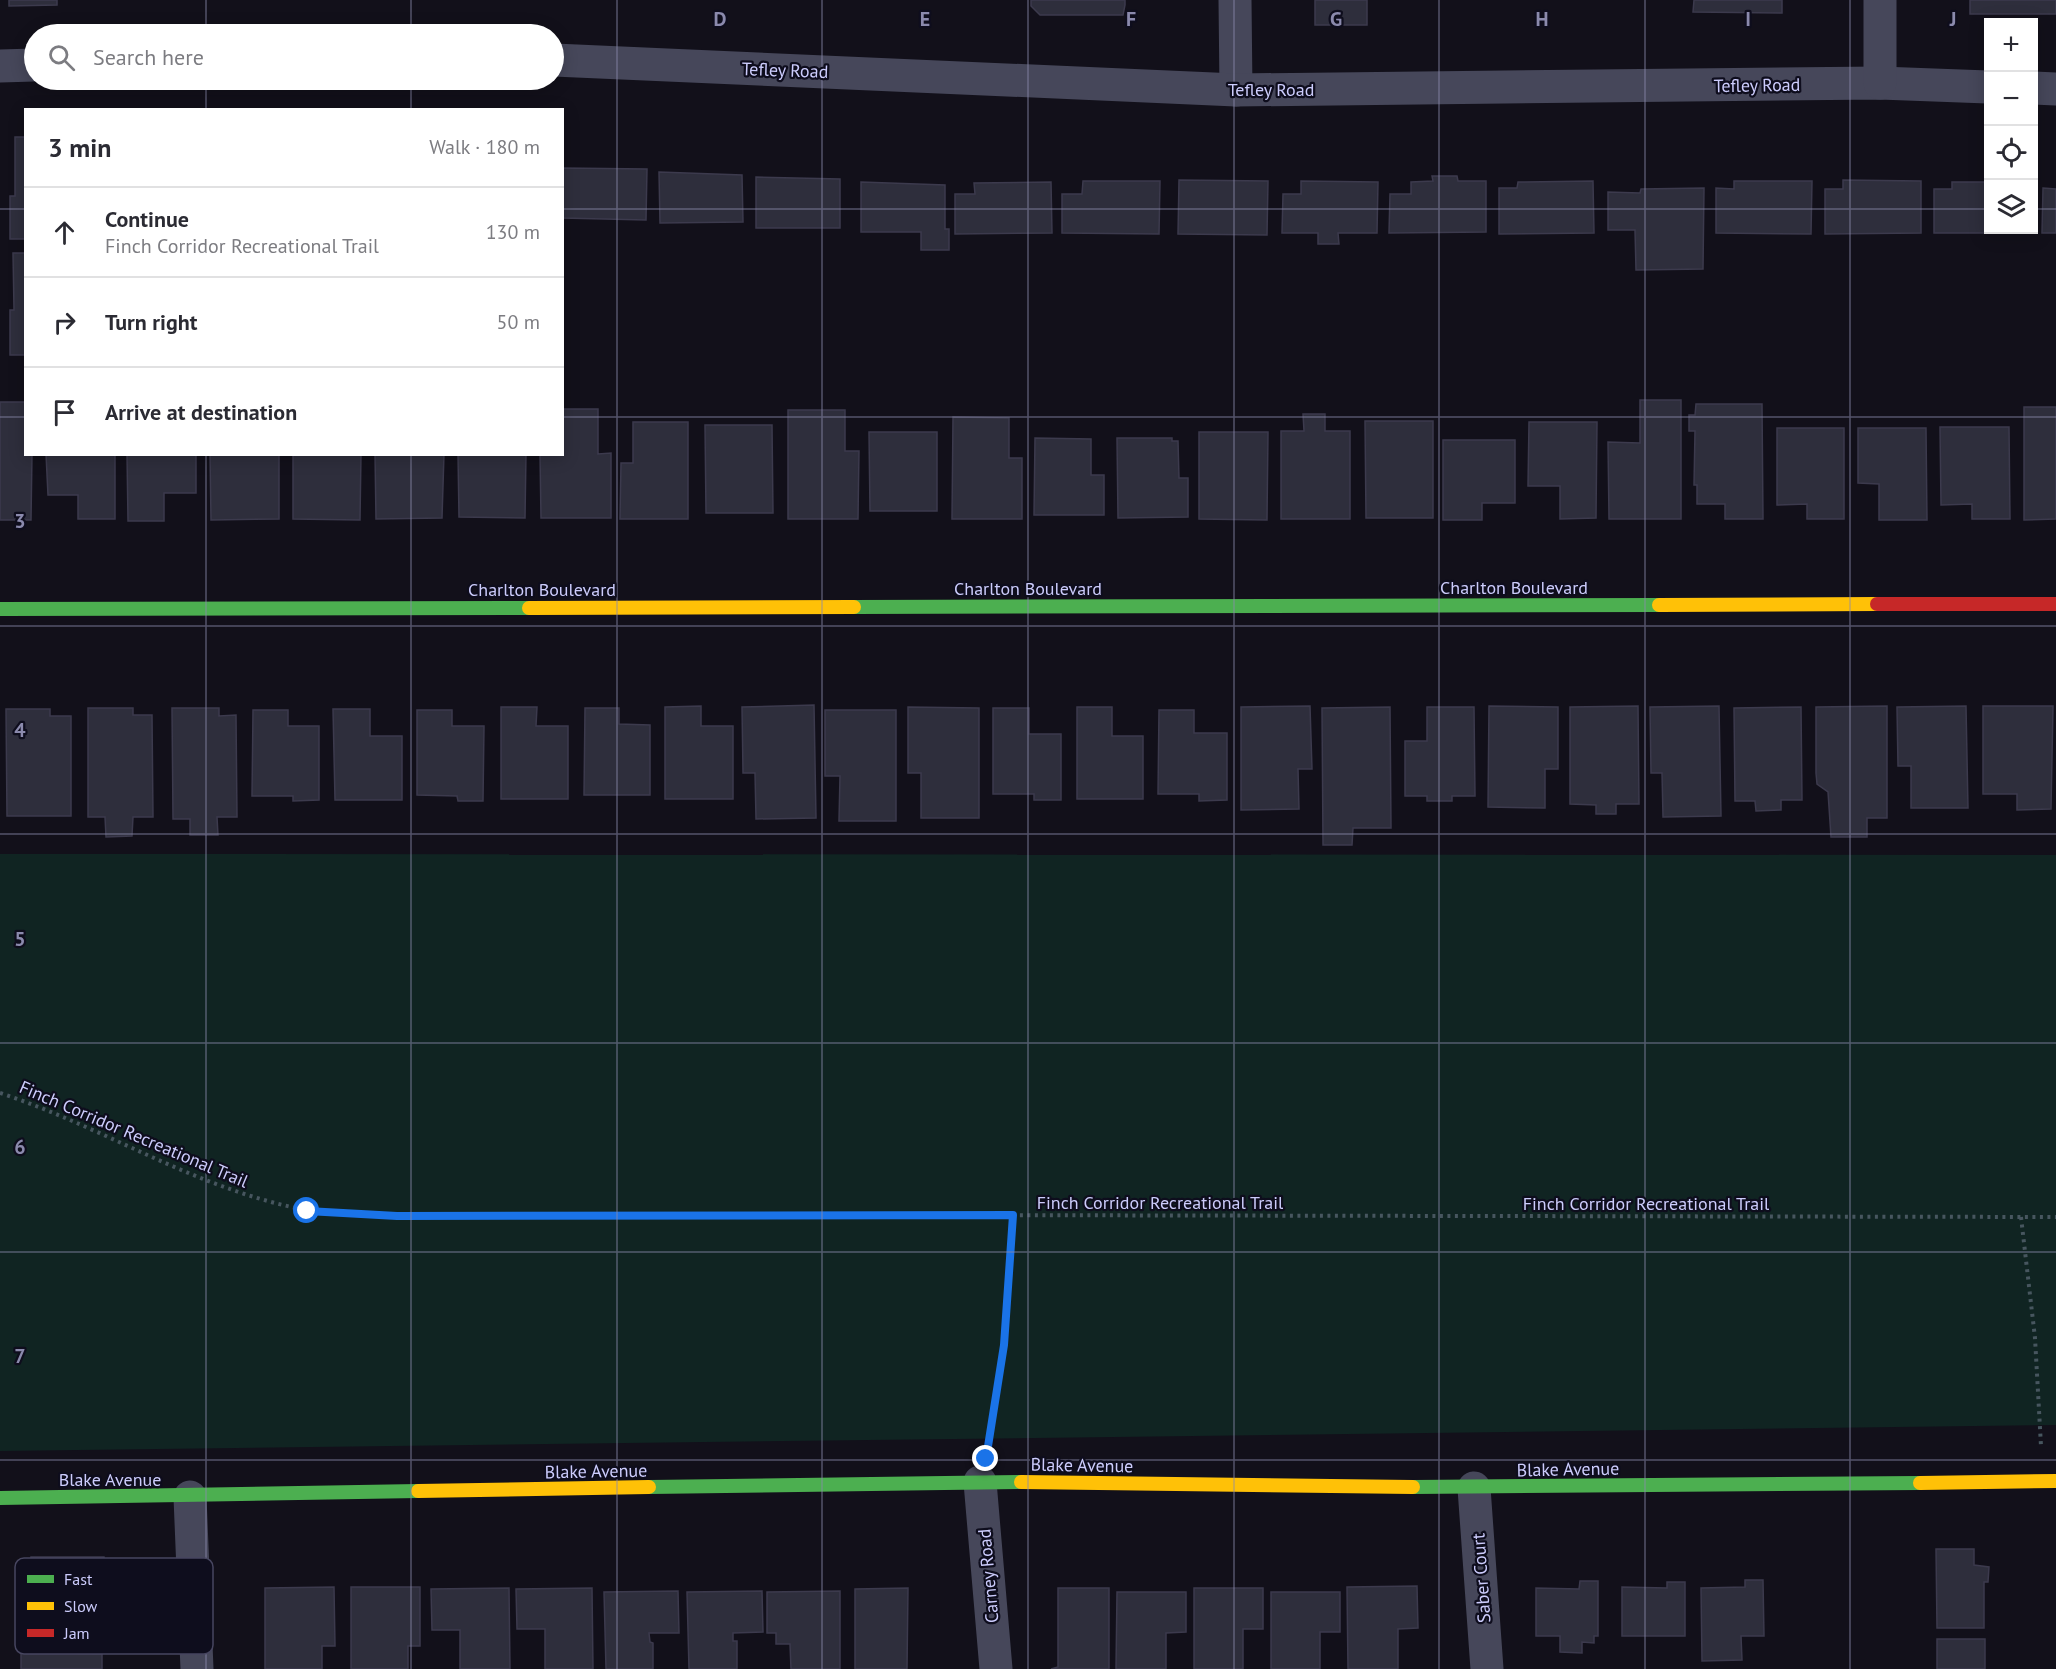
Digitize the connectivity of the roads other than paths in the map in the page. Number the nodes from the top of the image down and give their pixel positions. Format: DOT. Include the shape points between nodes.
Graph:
graph roads {
  1 [pos="1235,0"];
  2 [pos="1880,0"];
  3 [pos="564,60"];
  4 [pos="24,65"];
  5 [pos="0,66"];
  6 [pos="1880,83"];
  7 [pos="1984,87"];
  8 [pos="2038,88"];
  9 [pos="2056,89"];
  10 [pos="1236,90"];
  11 [pos="2056,604"];
  12 [pos="0,609"];
  13 [pos="983,1471"];
  14 [pos="2056,1481"];
  15 [pos="1474,1488"];
  16 [pos="190,1497"];
  17 [pos="0,1498"];
  18 [pos="192,1558"];
  19 [pos="196,1654"];
  20 [pos="197,1669"];
  21 [pos="996,1669"];
  22 [pos="1487,1669"];
  1 -- 10 [label="street"];
  2 -- 6 [label="street"];
  3 -- 10 [label="street, Tefley Road"];
  4 -- 5 [label="street"];
  6 -- 7 [label="street, Tefley Road"];
  6 -- 10 [label="street, Tefley Road"];
  8 -- 9 [label="street"];
  11 -- 12 [label="street, Charlton Boulevard"];
  13 -- 15 [label="street, Blake Avenue"];
  13 -- 16 [label="street, Blake Avenue"];
  13 -- 21 [label="street, Carney Road"];
  14 -- 15 [label="street, Blake Avenue"];
  15 -- 22 [label="street, Saber Court"];
  16 -- 17 [label="street, Blake Avenue"];
  16 -- 18 [label="street"];
  19 -- 20 [label="street"];
}
